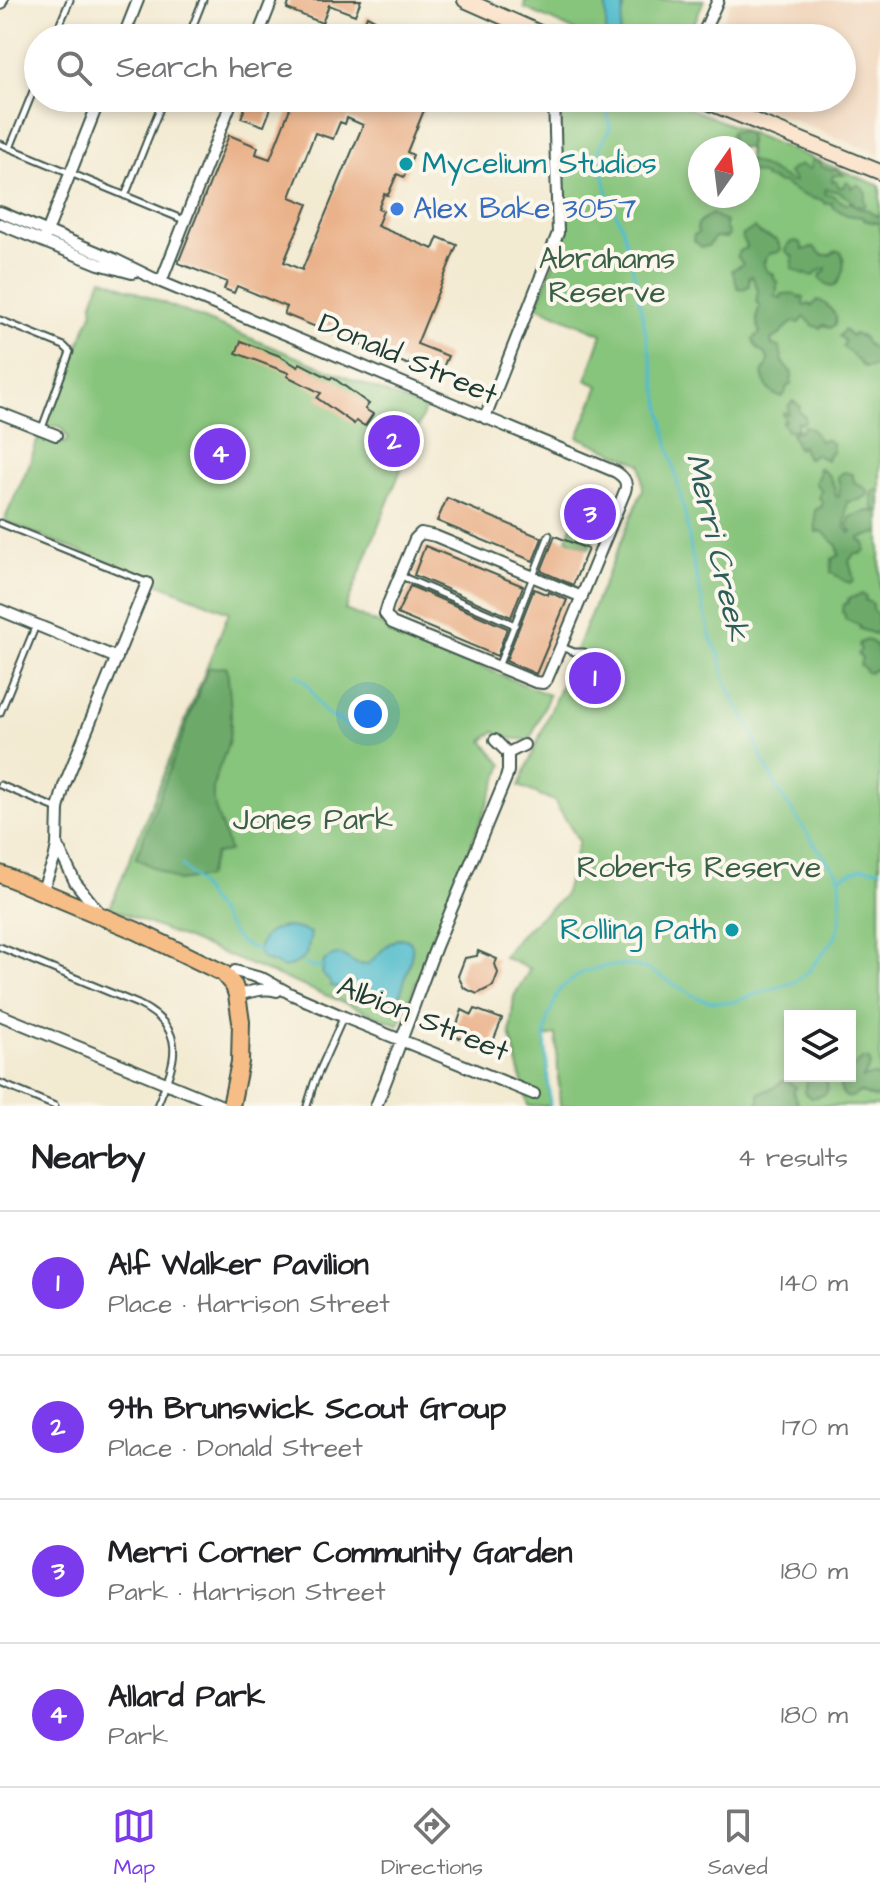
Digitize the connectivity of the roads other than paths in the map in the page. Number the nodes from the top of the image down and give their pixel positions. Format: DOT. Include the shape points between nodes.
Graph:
graph roads {
  1 [pos="70,0"];
  2 [pos="138,0"];
  3 [pos="203,0"];
  4 [pos="272,0"];
  5 [pos="465,0"];
  6 [pos="718,0"];
  7 [pos="60,24"];
  8 [pos="129,24"];
  9 [pos="194,24"];
  10 [pos="263,24"];
  11 [pos="514,24"];
  12 [pos="707,24"];
  13 [pos="25,112"];
  14 [pos="94,112"];
  15 [pos="158,112"];
  16 [pos="228,112"];
  17 [pos="554,112"];
  18 [pos="732,112"];
  19 [pos="0,144"];
  20 [pos="10,148"];
  21 [pos="880,172"];
  22 [pos="70,173"];
  23 [pos="125,196"];
  24 [pos="0,212"];
  25 [pos="185,221"];
  26 [pos="0,224"];
  27 [pos="45,237"];
  28 [pos="161,282"];
  29 [pos="0,320"];
  30 [pos="0,413"];
  31 [pos="485,418"];
  32 [pos="41,430"];
  33 [pos="56,435"];
  34 [pos="0,523"];
  35 [pos="549,535"];
  36 [pos="400,576"];
  37 [pos="532,576"];
  38 [pos="147,583"];
  39 [pos="582,597"];
  40 [pos="0,610"];
  41 [pos="36,625"];
  42 [pos="515,625"];
  43 [pos="561,646"];
  44 [pos="584,652"];
  45 [pos="117,658"];
  46 [pos="498,667"];
  47 [pos="0,713"];
  48 [pos="495,740"];
  49 [pos="524,745"];
  50 [pos="508,753"];
  51 [pos="0,785"];
  52 [pos="58,809"];
  53 [pos="57,845"];
  54 [pos="0,874"];
  55 [pos="42,891"];
  56 [pos="101,916"];
  57 [pos="137,931"];
  58 [pos="0,947"];
  59 [pos="235,971"];
  60 [pos="242,994"];
  61 [pos="291,994"];
  62 [pos="0,1015"];
  63 [pos="344,1017"];
  64 [pos="401,1041"];
  65 [pos="0,1083"];
  66 [pos="166,1083"];
  67 [pos="534,1094"];
  68 [pos="55,1106"];
  69 [pos="157,1106"];
  70 [pos="222,1106"];
  71 [pos="232,1106"];
  72 [pos="307,1106"];
  73 [pos="376,1106"];
  1 -- 7 [label="lane"];
  2 -- 8 [label="street"];
  3 -- 9 [label="lane"];
  4 -- 10 [label="street"];
  5 -- 11 [label="main road"];
  6 -- 12 [label="street"];
  13 -- 20 [label="lane"];
  14 -- 22 [label="street"];
  15 -- 23 [label="lane"];
  16 -- 25 [label="street"];
  17 -- 31 [label="street" via="558,233"];
  18 -- 21 [label="main road"];
  19 -- 20 [label="lane"];
  20 -- 22 [label="lane"];
  22 -- 23 [label="lane"];
  22 -- 27 [label="street"];
  23 -- 25 [label="lane"];
  24 -- 27 [label="street, Donald Street"];
  25 -- 28 [label="street"];
  26 -- 27 [label="street, Donald Street"];
  27 -- 28 [label="street, Donald Street" via="99,264"];
  28 -- 31 [label="street, Donald Street"];
  29 -- 32 [label="lane" via="70,352"];
  30 -- 32 [label="street"];
  31 -- 39 [label="street, Donald Street" via="616,472 626,481"];
  32 -- 33 [label="street"];
  34 -- 38 [label="lane"];
  35 -- 37 [label="lane"];
  36 -- 37 [label="street" via="421,533"];
  36 -- 42 [label="lane"];
  36 -- 46 [label="street" via="385,614 392,623"];
  37 -- 39 [label="street"];
  37 -- 42 [label="lane"];
  38 -- 45 [label="street"];
  39 -- 43 [label="street"];
  40 -- 41 [label="street"];
  41 -- 45 [label="street"];
  41 -- 47 [label="lane"];
  42 -- 46 [label="lane"];
  43 -- 44 [label="lane"];
  43 -- 46 [label="street" via="543,683"];
  45 -- 52 [label="street"];
  48 -- 50 [label="street"];
  49 -- 50 [label="street"];
  50 -- 64 [label="street" via="506,778"];
  51 -- 52 [label="lane"];
  52 -- 53 [label="street"];
  53 -- 55 [label="street"];
  53 -- 56 [label="street" via="75,882"];
  54 -- 55 [label="main road, Albion Street"];
  55 -- 56 [label="main road, Albion Street"];
  56 -- 57 [label="main road, Albion Street"];
  57 -- 59 [label="main road, Albion Street" via="219,960"];
  57 -- 60 [label="main road, Albion Street" via="216,968"];
  58 -- 66 [label="lane" via="153,1012 174,1042"];
  59 -- 60 [label="main road"];
  59 -- 61 [label="street, Albion Street"];
  60 -- 61 [label="street, Albion Street" via="268,988"];
  60 -- 71 [label="main road"];
  61 -- 63 [label="street, Albion Street"];
  62 -- 66 [label="street"];
  63 -- 64 [label="street, Albion Street"];
  63 -- 72 [label="lane"];
  64 -- 67 [label="street, Albion Street"];
  64 -- 73 [label="street"];
  65 -- 68 [label="lane"];
  66 -- 69 [label="lane"];
  66 -- 70 [label="street"];
}
